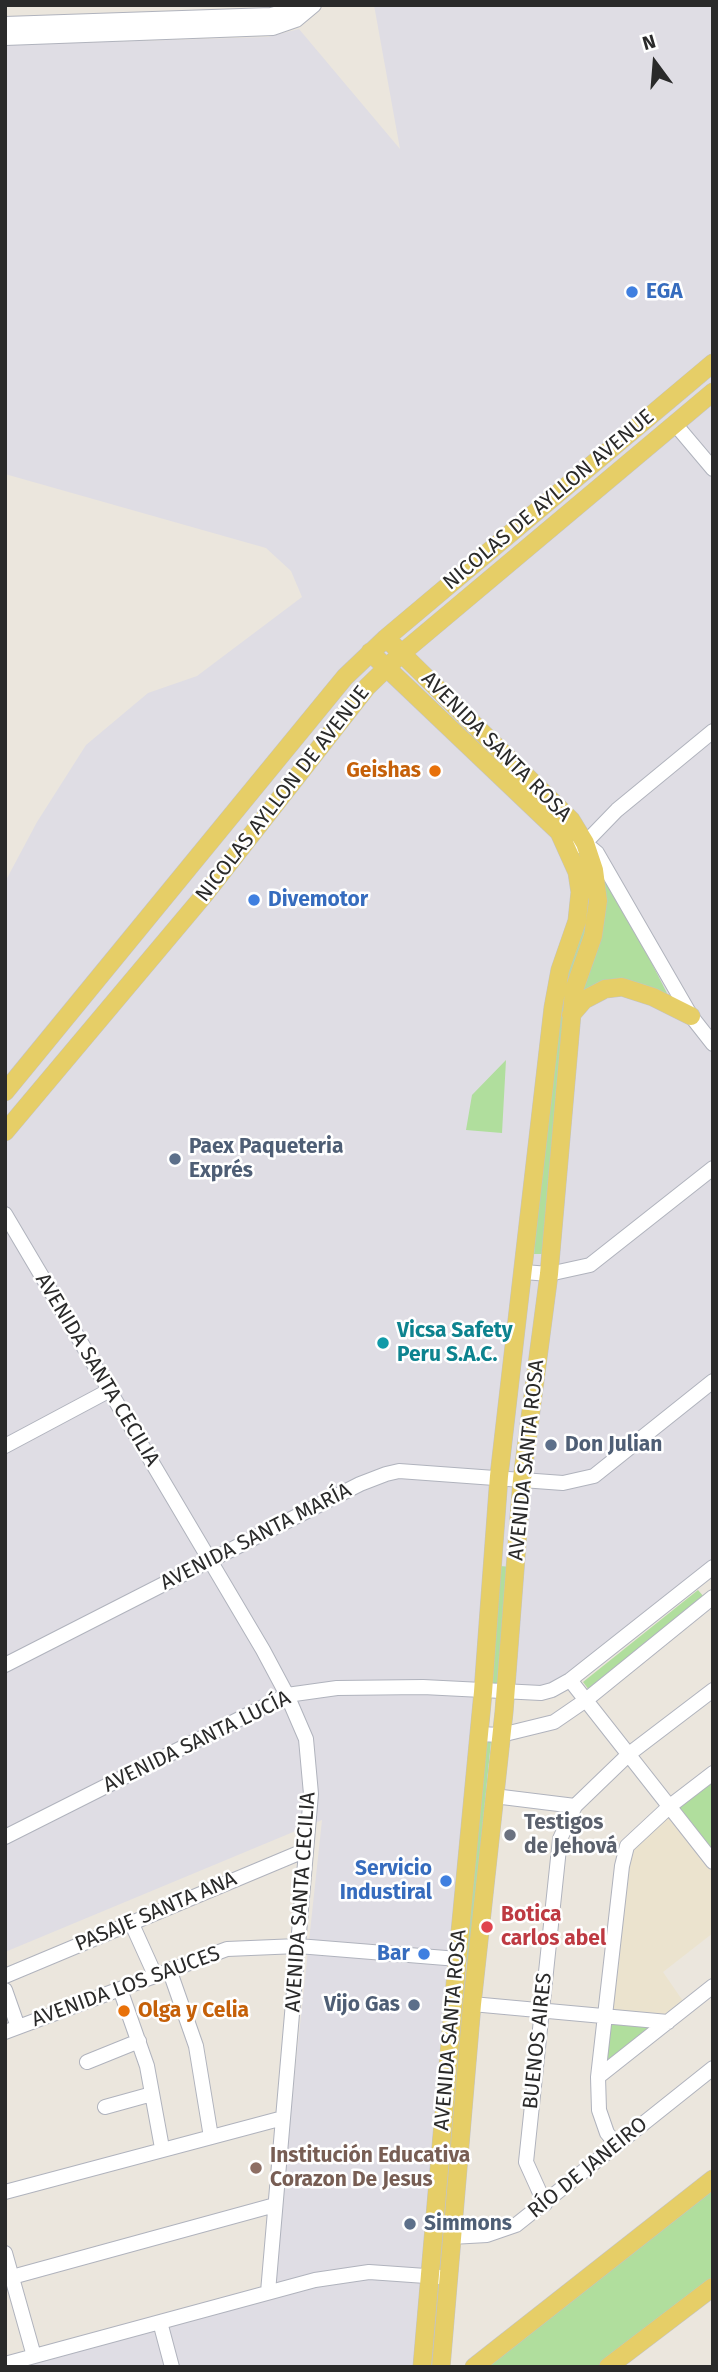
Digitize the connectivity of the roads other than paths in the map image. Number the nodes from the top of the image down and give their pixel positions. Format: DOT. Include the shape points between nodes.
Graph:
graph roads {
  1 [pos="294,5"];
  2 [pos="314,5"];
  3 [pos="129,12"];
  4 [pos="5,24"];
  5 [pos="5,38"];
  6 [pos="713,363"];
  7 [pos="713,392"];
  8 [pos="675,424"];
  9 [pos="713,469"];
  10 [pos="386,638"];
  11 [pos="370,652"];
  12 [pos="402,653"];
  13 [pos="386,668"];
  14 [pos="712,734"];
  15 [pos="577,846"];
  16 [pos="571,1015"];
  17 [pos="691,1016"];
  18 [pos="713,1044"];
  19 [pos="5,1092"];
  20 [pos="5,1132"];
  21 [pos="713,1168"];
  22 [pos="5,1214"];
  23 [pos="524,1272"];
  24 [pos="549,1274"];
  25 [pos="713,1381"];
  26 [pos="110,1390"];
  27 [pos="5,1446"];
  28 [pos="499,1476"];
  29 [pos="522,1479"];
  30 [pos="210,1562"];
  31 [pos="713,1567"];
  32 [pos="699,1578"];
  33 [pos="713,1596"];
  34 [pos="5,1664"];
  35 [pos="570,1679"];
  36 [pos="713,1690"];
  37 [pos="483,1692"];
  38 [pos="505,1692"];
  39 [pos="287,1695"];
  40 [pos="586,1700"];
  41 [pos="479,1734"];
  42 [pos="501,1735"];
  43 [pos="629,1754"];
  44 [pos="713,1773"];
  45 [pos="494,1796"];
  46 [pos="575,1806"];
  47 [pos="670,1806"];
  48 [pos="5,1837"];
  49 [pos="306,1850"];
  50 [pos="713,1862"];
  51 [pos="131,1922"];
  52 [pos="298,1946"];
  53 [pos="458,1959"];
  54 [pos="162,1972"];
  55 [pos="5,1976"];
  56 [pos="713,1986"];
  57 [pos="120,1989"];
  58 [pos="5,1990"];
  59 [pos="472,2004"];
  60 [pos="541,2010"];
  61 [pos="607,2016"];
  62 [pos="668,2022"];
  63 [pos="12,2030"];
  64 [pos="139,2041"];
  65 [pos="87,2062"];
  66 [pos="713,2068"];
  67 [pos="598,2077"];
  68 [pos="152,2094"];
  69 [pos="105,2107"];
  70 [pos="283,2118"];
  71 [pos="211,2137"];
  72 [pos="617,2145"];
  73 [pos="162,2148"];
  74 [pos="713,2179"];
  75 [pos="5,2192"];
  76 [pos="545,2204"];
  77 [pos="275,2205"];
  78 [pos="451,2237"];
  79 [pos="5,2253"];
  80 [pos="12,2277"];
  81 [pos="447,2277"];
  82 [pos="429,2278"];
  83 [pos="713,2287"];
  84 [pos="268,2292"];
  85 [pos="160,2322"];
  86 [pos="34,2356"];
  87 [pos="628,2361"];
  88 [pos="5,2364"];
  89 [pos="172,2367"];
  90 [pos="422,2367"];
  91 [pos="441,2367"];
  92 [pos="474,2367"];
  93 [pos="608,2367"];
  1 -- 3 [label="street" via="271,15"];
  2 -- 5 [label="street" via="296,20 273,28"];
  3 -- 4 [label="street"];
  6 -- 10 [label="main road, NICOLAS DE AYLLON AVENUE"];
  7 -- 8 [label="main road, NICOLAS DE AYLLON AVENUE"];
  8 -- 9 [label="street"];
  8 -- 12 [label="main road, NICOLAS DE AYLLON AVENUE"];
  10 -- 11 [label="main road, NICOLAS AYLLON DE AVENUE"];
  10 -- 12 [label="main road, AVENIDA SANTA ROSA"];
  11 -- 13 [label="main road, AVENIDA SANTA ROSA"];
  11 -- 19 [label="main road, NICOLAS AYLLON DE AVENUE" via="262,776"];
  12 -- 13 [label="main road, NICOLAS AYLLON DE AVENUE"];
  12 -- 15 [label="main road, AVENIDA SANTA ROSA" via="571,820"];
  13 -- 15 [label="main road, AVENIDA SANTA ROSA"];
  13 -- 20 [label="main road, NICOLAS AYLLON DE AVENUE" via="205,894"];
  14 -- 15 [label="street"];
  15 -- 16 [label="main road, AVENIDA SANTA ROSA" via="594,870 598,901"];
  15 -- 17 [label="street" via="597,853"];
  15 -- 23 [label="main road, AVENIDA SANTA ROSA" via="577,921 553,1008"];
  16 -- 17 [label="main road" via="584,1000 604,989 622,987"];
  16 -- 24 [label="main road, AVENIDA SANTA ROSA"];
  17 -- 18 [label="street"];
  21 -- 24 [label="street" via="590,1265"];
  22 -- 26 [label="street, AVENIDA SANTA CECILIA"];
  23 -- 24 [label="street"];
  23 -- 28 [label="main road, AVENIDA SANTA ROSA"];
  24 -- 29 [label="main road, AVENIDA SANTA ROSA"];
  25 -- 29 [label="street, AVENIDA SANTA MARÍA" via="594,1476 563,1483"];
  26 -- 27 [label="street"];
  26 -- 30 [label="street, AVENIDA SANTA CECILIA"];
  28 -- 29 [label="street, AVENIDA SANTA MARÍA"];
  28 -- 30 [label="street, AVENIDA SANTA MARÍA" via="386,1474"];
  28 -- 37 [label="main road, AVENIDA SANTA ROSA"];
  29 -- 38 [label="main road, AVENIDA SANTA ROSA"];
  30 -- 34 [label="street, AVENIDA SANTA MARÍA"];
  30 -- 39 [label="street, AVENIDA SANTA CECILIA"];
  31 -- 32 [label="street, AVENIDA SANTA LUCÍA"];
  32 -- 33 [label="street"];
  32 -- 35 [label="street, AVENIDA SANTA LUCÍA"];
  33 -- 40 [label="street"];
  35 -- 38 [label="street, AVENIDA SANTA LUCÍA" via="541,1693"];
  35 -- 40 [label="street"];
  36 -- 43 [label="street, BUENOS AIRES"];
  37 -- 38 [label="street, AVENIDA SANTA LUCÍA"];
  37 -- 39 [label="street, AVENIDA SANTA LUCÍA" via="337,1688"];
  37 -- 41 [label="main road, AVENIDA SANTA ROSA"];
  38 -- 42 [label="main road, AVENIDA SANTA ROSA"];
  39 -- 48 [label="street, AVENIDA SANTA LUCÍA"];
  39 -- 49 [label="street, AVENIDA SANTA CECILIA" via="306,1739 311,1794"];
  40 -- 42 [label="street" via="554,1722"];
  40 -- 43 [label="street"];
  41 -- 42 [label="street"];
  41 -- 53 [label="main road, AVENIDA SANTA ROSA"];
  42 -- 45 [label="main road, AVENIDA SANTA ROSA"];
  43 -- 46 [label="street, BUENOS AIRES"];
  43 -- 47 [label="street"];
  44 -- 47 [label="street"];
  45 -- 46 [label="street"];
  45 -- 59 [label="main road, AVENIDA SANTA ROSA"];
  46 -- 60 [label="street, BUENOS AIRES" via="560,1839"];
  47 -- 50 [label="street"];
  47 -- 61 [label="street" via="627,1846"];
  49 -- 51 [label="street, PASAJE SANTA ANA"];
  49 -- 52 [label="street, AVENIDA SANTA CECILIA"];
  51 -- 54 [label="street"];
  51 -- 55 [label="street, PASAJE SANTA ANA"];
  52 -- 53 [label="street, AVENIDA LOS SAUCES"];
  52 -- 54 [label="street, AVENIDA LOS SAUCES" via="227,1949"];
  52 -- 70 [label="street, AVENIDA SANTA CECILIA"];
  53 -- 82 [label="main road, AVENIDA SANTA ROSA"];
  54 -- 57 [label="street, AVENIDA LOS SAUCES"];
  54 -- 71 [label="street" via="196,2046"];
  56 -- 62 [label="street"];
  57 -- 63 [label="street, AVENIDA LOS SAUCES"];
  57 -- 64 [label="street"];
  58 -- 63 [label="street"];
  59 -- 60 [label="street"];
  59 -- 78 [label="main road, AVENIDA SANTA ROSA"];
  60 -- 61 [label="street"];
  60 -- 76 [label="street, BUENOS AIRES" via="526,2162"];
  61 -- 62 [label="street"];
  61 -- 67 [label="street"];
  62 -- 67 [label="street"];
  64 -- 65 [label="street"];
  64 -- 68 [label="street"];
  66 -- 72 [label="street, RÍO DE JANEIRO"];
  67 -- 72 [label="street" via="599,2110"];
  68 -- 69 [label="street"];
  68 -- 73 [label="street"];
  70 -- 71 [label="street"];
  70 -- 77 [label="street, AVENIDA SANTA CECILIA"];
  71 -- 73 [label="street"];
  72 -- 76 [label="street, RÍO DE JANEIRO"];
  73 -- 75 [label="street"];
  74 -- 92 [label="main road"];
  76 -- 78 [label="street, RÍO DE JANEIRO" via="516,2225 487,2235"];
  77 -- 80 [label="street"];
  77 -- 84 [label="street, AVENIDA SANTA CECILIA"];
  78 -- 81 [label="main road, AVENIDA SANTA ROSA"];
  79 -- 80 [label="street"];
  80 -- 86 [label="street"];
  81 -- 82 [label="street"];
  81 -- 91 [label="main road, AVENIDA SANTA ROSA"];
  82 -- 84 [label="street" via="369,2272"];
  82 -- 90 [label="main road, AVENIDA SANTA ROSA"];
  83 -- 87 [label="main road"];
  84 -- 85 [label="street"];
  85 -- 86 [label="street"];
  85 -- 89 [label="street"];
  86 -- 88 [label="street"];
  87 -- 93 [label="main road"];
}
